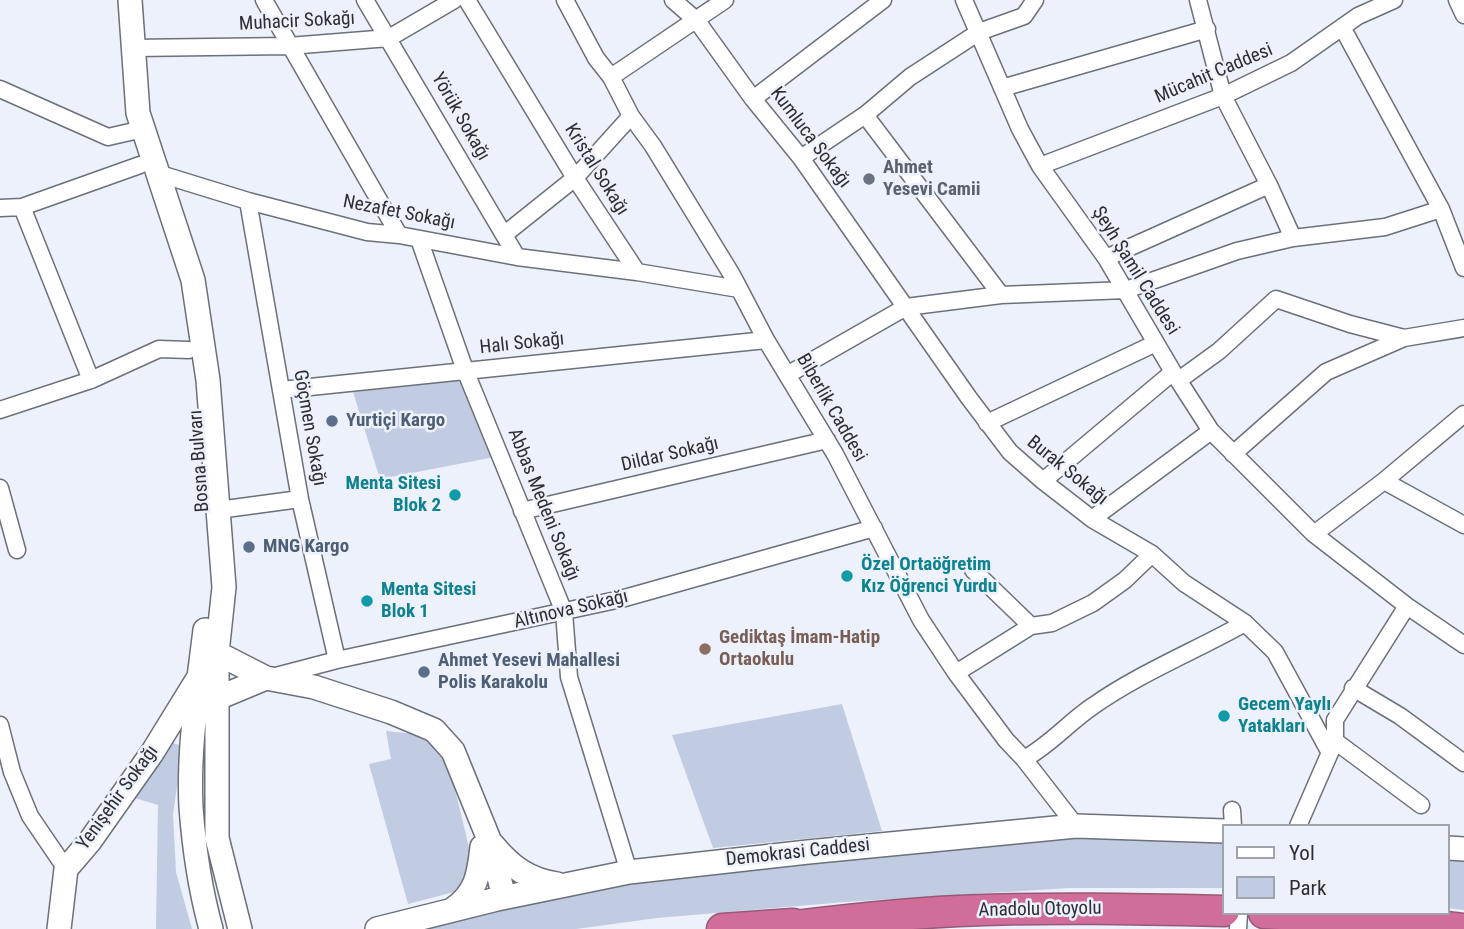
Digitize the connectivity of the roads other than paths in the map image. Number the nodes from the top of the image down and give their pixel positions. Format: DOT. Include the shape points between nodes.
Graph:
graph roads {
  1 [pos="115,0"];
  2 [pos="130,0"];
  3 [pos="264,0"];
  4 [pos="365,0"];
  5 [pos="454,0"];
  6 [pos="467,0"];
  7 [pos="673,0"];
  8 [pos="725,0"];
  9 [pos="883,0"];
  10 [pos="964,0"];
  11 [pos="1035,0"];
  12 [pos="1394,0"];
  13 [pos="1457,0"];
  14 [pos="567,1"];
  15 [pos="1202,1"];
  16 [pos="1464,15"];
  17 [pos="697,21"];
  18 [pos="1342,27"];
  19 [pos="1206,29"];
  20 [pos="979,32"];
  21 [pos="389,38"];
  22 [pos="289,46"];
  23 [pos="133,48"];
  24 [pos="611,77"];
  25 [pos="1002,88"];
  26 [pos="0,89"];
  27 [pos="1223,96"];
  28 [pos="753,99"];
  29 [pos="865,115"];
  30 [pos="631,116"];
  31 [pos="136,131"];
  32 [pos="802,159"];
  33 [pos="1040,166"];
  34 [pos="149,169"];
  35 [pos="575,178"];
  36 [pos="1269,185"];
  37 [pos="248,201"];
  38 [pos="22,207"];
  39 [pos="0,208"];
  40 [pos="1441,209"];
  41 [pos="505,234"];
  42 [pos="399,235"];
  43 [pos="1293,238"];
  44 [pos="419,239"];
  45 [pos="517,257"];
  46 [pos="1106,258"];
  47 [pos="1464,268"];
  48 [pos="636,272"];
  49 [pos="739,289"];
  50 [pos="1126,290"];
  51 [pos="1001,295"];
  52 [pos="906,307"];
  53 [pos="1464,328"];
  54 [pos="1404,338"];
  55 [pos="766,340"];
  56 [pos="1156,343"];
  57 [pos="189,350"];
  58 [pos="465,370"];
  59 [pos="787,374"];
  60 [pos="1176,376"];
  61 [pos="91,380"];
  62 [pos="281,390"];
  63 [pos="0,410"];
  64 [pos="1464,414"];
  65 [pos="987,423"];
  66 [pos="1211,431"];
  67 [pos="827,440"];
  68 [pos="1233,454"];
  69 [pos="1043,481"];
  70 [pos="1384,481"];
  71 [pos="0,488"];
  72 [pos="300,499"];
  73 [pos="218,510"];
  74 [pos="523,511"];
  75 [pos="1092,519"];
  76 [pos="1464,525"];
  77 [pos="874,528"];
  78 [pos="1314,534"];
  79 [pos="17,550"];
  80 [pos="1152,554"];
  81 [pos="973,570"];
  82 [pos="1407,606"];
  83 [pos="564,612"];
  84 [pos="1245,623"];
  85 [pos="1031,626"];
  86 [pos="1464,645"];
  87 [pos="217,653"];
  88 [pos="337,660"];
  89 [pos="956,673"];
  90 [pos="200,674"];
  91 [pos="266,678"];
  92 [pos="1353,688"];
  93 [pos="218,698"];
  94 [pos="0,725"];
  95 [pos="193,747"];
  96 [pos="1333,747"];
  97 [pos="152,753"];
  98 [pos="1024,759"];
  99 [pos="1464,763"];
  100 [pos="1421,805"];
  101 [pos="1230,822"];
  102 [pos="1299,824"];
  103 [pos="1076,826"];
  104 [pos="486,844"];
  105 [pos="66,869"];
  106 [pos="629,873"];
  107 [pos="564,885"];
  108 [pos="500,898"];
  109 [pos="453,909"];
  110 [pos="1222,911"];
  111 [pos="1297,915"];
  112 [pos="238,919"];
  113 [pos="835,921"];
  114 [pos="210,925"];
  115 [pos="59,929"];
  116 [pos="377,929"];
  117 [pos="722,929"];
  118 [pos="772,929"];
  119 [pos="1463,929"];
  1 -- 31 [label="main road, Bosna Bulvarı" via="123,116"];
  2 -- 23 [label="main road, Bosna Bulvarı"];
  3 -- 22 [label="street"];
  4 -- 21 [label="street, Yörük Sokağı"];
  5 -- 21 [label="street, Muhacir Sokağı"];
  6 -- 35 [label="street, Kristal Sokağı"];
  7 -- 17 [label="street, Kumluca Sokağı"];
  8 -- 17 [label="street"];
  9 -- 28 [label="street"];
  10 -- 20 [label="street, Şeyh Şamil Caddesi"];
  11 -- 20 [label="street" via="1024,16"];
  12 -- 18 [label="street, Mücahit Caddesi"];
  13 -- 16 [label="street"];
  14 -- 24 [label="street, Biberlik Caddesi"];
  15 -- 19 [label="street"];
  17 -- 24 [label="street"];
  17 -- 28 [label="street, Kumluca Sokağı"];
  18 -- 27 [label="street, Mücahit Caddesi" via="1291,63"];
  18 -- 40 [label="street"];
  19 -- 25 [label="street"];
  19 -- 27 [label="street"];
  20 -- 25 [label="street, Şeyh Şamil Caddesi"];
  20 -- 29 [label="street" via="910,77"];
  21 -- 22 [label="street, Muhacir Sokağı"];
  21 -- 41 [label="street, Yörük Sokağı"];
  22 -- 23 [label="street, Muhacir Sokağı"];
  22 -- 42 [label="street"];
  23 -- 31 [label="main road, Bosna Bulvarı"];
  24 -- 30 [label="street, Biberlik Caddesi"];
  25 -- 33 [label="street, Şeyh Şamil Caddesi"];
  26 -- 31 [label="street" via="107,137"];
  27 -- 33 [label="street, Mücahit Caddesi"];
  27 -- 36 [label="street"];
  28 -- 32 [label="street, Kumluca Sokağı"];
  29 -- 32 [label="street"];
  29 -- 51 [label="street"];
  30 -- 35 [label="street"];
  30 -- 49 [label="street, Biberlik Caddesi"];
  31 -- 34 [label="main road, Bosna Bulvarı"];
  32 -- 52 [label="street, Kumluca Sokağı"];
  33 -- 46 [label="street, Şeyh Şamil Caddesi"];
  34 -- 37 [label="street, Nezafet Sokağı"];
  34 -- 38 [label="street"];
  34 -- 57 [label="main road, Bosna Bulvarı" via="178,284"];
  34 -- 73 [label="main road, Bosna Bulvarı" via="192,280 208,380"];
  35 -- 41 [label="street"];
  35 -- 48 [label="street, Kristal Sokağı"];
  36 -- 43 [label="street"];
  36 -- 46 [label="street"];
  37 -- 42 [label="street, Nezafet Sokağı" via="367,232"];
  37 -- 62 [label="street, Göçmen Sokağı"];
  38 -- 39 [label="street"];
  38 -- 61 [label="street"];
  40 -- 43 [label="street" via="1385,226"];
  40 -- 47 [label="street"];
  41 -- 45 [label="street, Yörük Sokağı"];
  42 -- 44 [label="street, Nezafet Sokağı"];
  43 -- 50 [label="street" via="1237,251"];
  44 -- 45 [label="street, Nezafet Sokağı"];
  44 -- 58 [label="street, Abbas Medeni Sokağı"];
  45 -- 48 [label="street, Nezafet Sokağı"];
  46 -- 50 [label="street, Şeyh Şamil Caddesi"];
  48 -- 49 [label="street"];
  49 -- 55 [label="street, Biberlik Caddesi"];
  50 -- 51 [label="street"];
  50 -- 56 [label="street, Şeyh Şamil Caddesi"];
  51 -- 52 [label="street"];
  52 -- 59 [label="street"];
  52 -- 65 [label="street, Burak Sokağı"];
  53 -- 54 [label="street"];
  54 -- 60 [label="street" via="1276,299 1219,351"];
  54 -- 68 [label="street" via="1326,372"];
  55 -- 58 [label="street, Halı Sokağı"];
  55 -- 59 [label="street, Biberlik Caddesi"];
  56 -- 60 [label="street, Şeyh Şamil Caddesi"];
  56 -- 65 [label="street"];
  57 -- 61 [label="street" via="159,349"];
  57 -- 90 [label="main road, Bosna Bulvarı" via="209,588"];
  58 -- 62 [label="street, Halı Sokağı"];
  58 -- 74 [label="street, Abbas Medeni Sokağı"];
  59 -- 67 [label="street, Biberlik Caddesi"];
  60 -- 66 [label="street, Şeyh Şamil Caddesi"];
  60 -- 69 [label="street"];
  61 -- 63 [label="street"];
  62 -- 72 [label="street, Göçmen Sokağı"];
  64 -- 70 [label="street"];
  65 -- 69 [label="street, Burak Sokağı" via="1010,452"];
  66 -- 68 [label="street, Şeyh Şamil Caddesi"];
  66 -- 75 [label="street"];
  67 -- 74 [label="street, Dildar Sokağı"];
  67 -- 77 [label="street, Biberlik Caddesi"];
  68 -- 78 [label="street, Şeyh Şamil Caddesi"];
  69 -- 75 [label="street, Burak Sokağı"];
  70 -- 76 [label="street"];
  70 -- 78 [label="street"];
  71 -- 79 [label="street"];
  72 -- 73 [label="street"];
  72 -- 88 [label="street, Göçmen Sokağı"];
  73 -- 87 [label="main road, Bosna Bulvarı" via="224,587"];
  74 -- 83 [label="street, Abbas Medeni Sokağı"];
  75 -- 80 [label="street, Burak Sokağı"];
  77 -- 83 [label="street, Altınova Sokağı"];
  77 -- 89 [label="street, Biberlik Caddesi" via="921,620"];
  78 -- 82 [label="street, Şeyh Şamil Caddesi"];
  80 -- 84 [label="street, Burak Sokağı" via="1184,583"];
  80 -- 85 [label="street" via="1093,603 1052,623"];
  81 -- 85 [label="street"];
  82 -- 86 [label="street, Şeyh Şamil Caddesi"];
  82 -- 92 [label="street"];
  83 -- 88 [label="street, Altınova Sokağı"];
  83 -- 106 [label="street, Abbas Medeni Sokağı" via="569,677"];
  84 -- 96 [label="street, Burak Sokağı" via="1275,652"];
  84 -- 98 [label="street" via="1137,678"];
  85 -- 89 [label="street"];
  87 -- 91 [label="main road"];
  87 -- 93 [label="main road, Bosna Bulvarı"];
  88 -- 91 [label="street, Altınova Sokağı"];
  89 -- 98 [label="street, Biberlik Caddesi"];
  90 -- 95 [label="main road, Bosna Bulvarı"];
  90 -- 97 [label="main road, Yenişehir Sokağı"];
  91 -- 93 [label="main road, Altınova Sokağı"];
  91 -- 104 [label="main road" via="314,687 434,730 453,751 473,796"];
  92 -- 96 [label="street" via="1335,720"];
  92 -- 99 [label="street"];
  93 -- 112 [label="main road, Bosna Bulvarı" via="217,838"];
  94 -- 105 [label="street" via="30,816"];
  95 -- 97 [label="main road" via="186,738 175,736"];
  95 -- 114 [label="main road, Bosna Bulvarı" via="191,806"];
  96 -- 100 [label="street"];
  96 -- 102 [label="street"];
  97 -- 105 [label="main road, Yenişehir Sokağı"];
  98 -- 103 [label="street, Biberlik Caddesi"];
  101 -- 103 [label="main road, Demokrasi Caddesi"];
  103 -- 106 [label="main road, Demokrasi Caddesi"];
  104 -- 107 [label="main road" via="518,871"];
  104 -- 108 [label="main road"];
  104 -- 109 [label="main road" via="476,884"];
  105 -- 115 [label="main road, Yenişehir Sokağı"];
  106 -- 107 [label="main road, Demokrasi Caddesi"];
  107 -- 108 [label="main road, Demokrasi Caddesi"];
  108 -- 109 [label="main road, Demokrasi Caddesi"];
  109 -- 116 [label="main road, Demokrasi Caddesi"];
  110 -- 113 [label="highway, Anadolu Otoyolu" via="958,911"];
  111 -- 119 [label="highway"];
  113 -- 117 [label="highway"];
  113 -- 118 [label="highway, Anadolu Otoyolu"];
}
